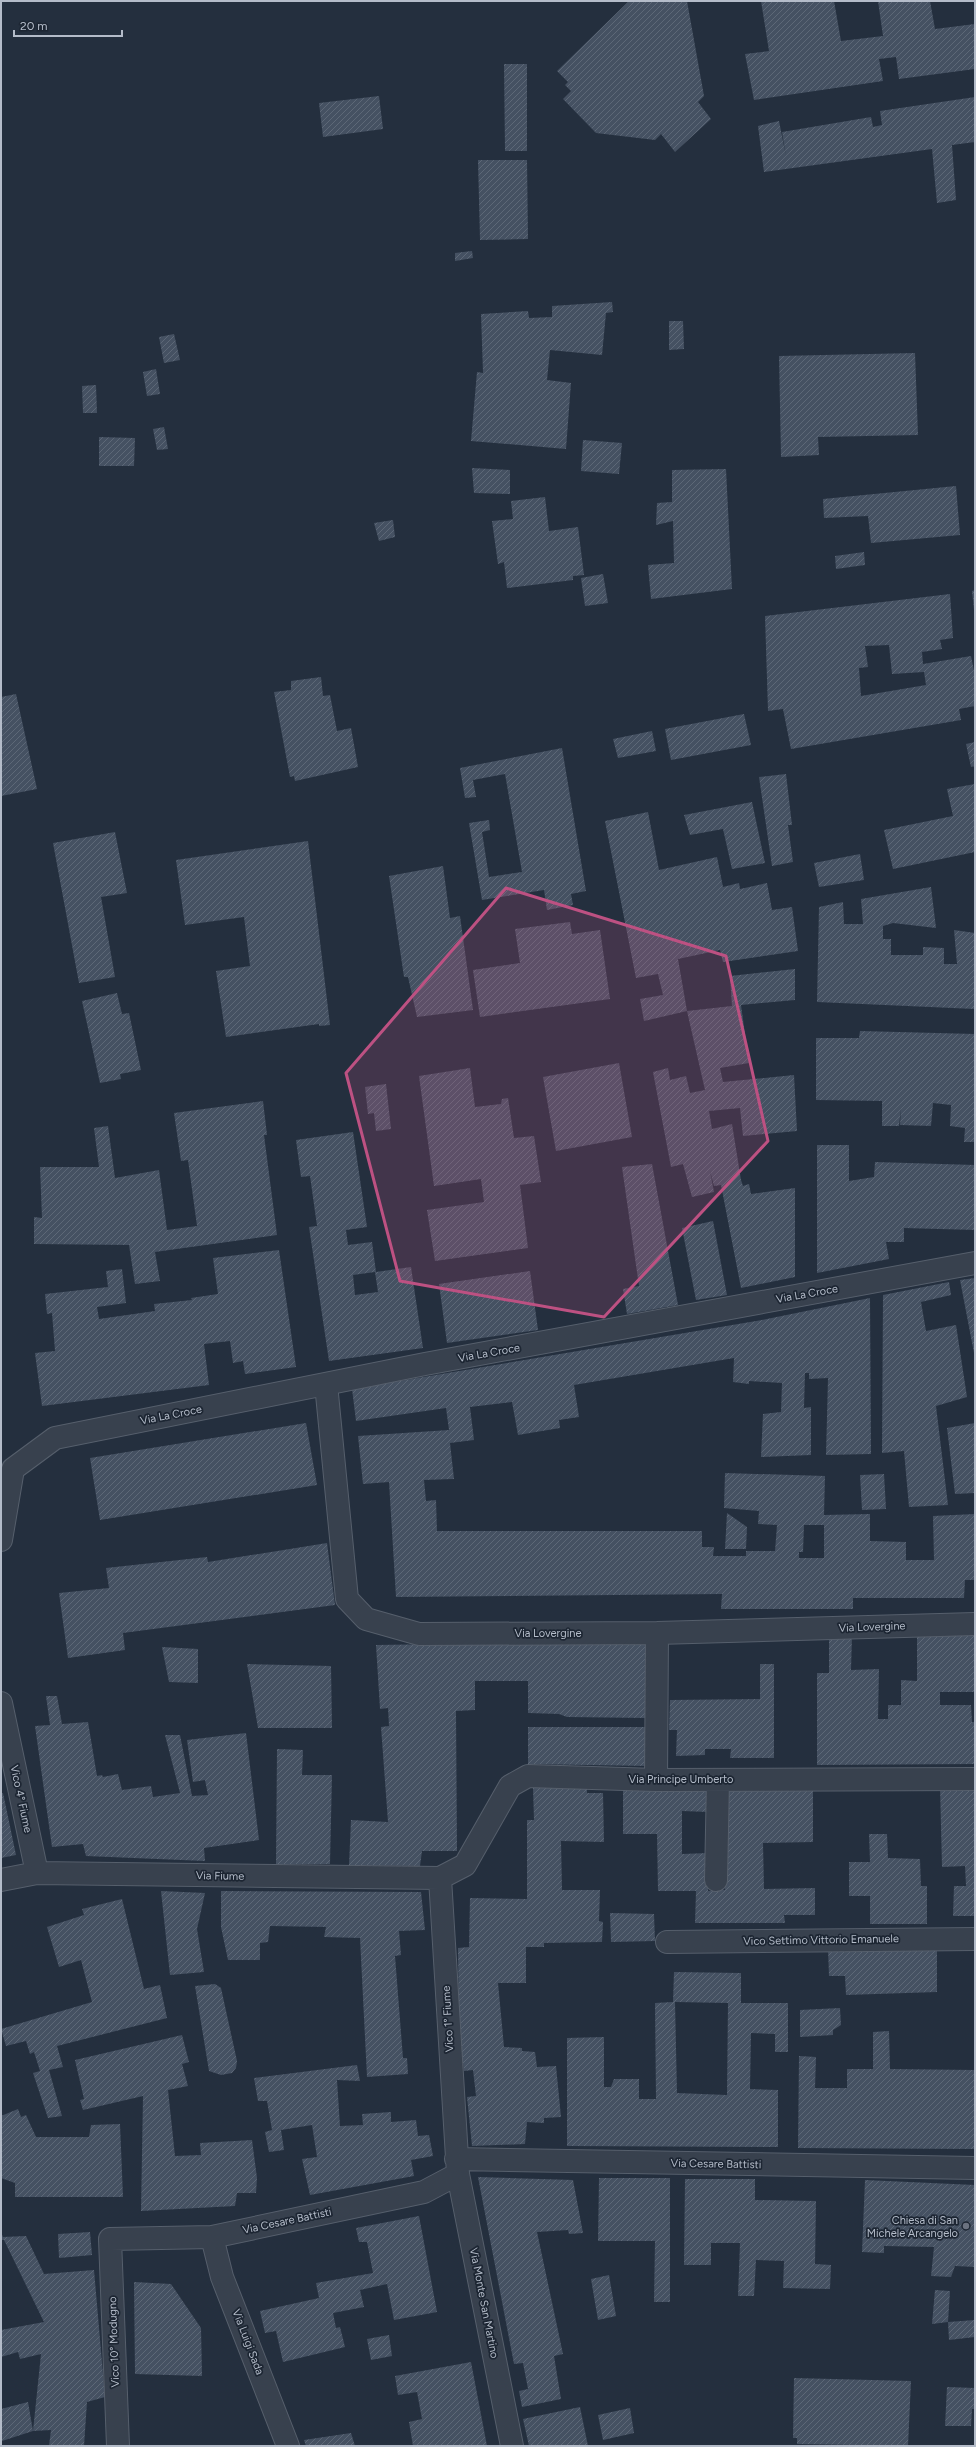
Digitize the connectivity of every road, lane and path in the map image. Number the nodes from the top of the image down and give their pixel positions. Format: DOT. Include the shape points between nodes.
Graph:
graph roads {
  1 [pos="975,1263"];
  2 [pos="326,1384"];
  3 [pos="1,1540"];
  4 [pos="975,1624"];
  5 [pos="657,1633"];
  6 [pos="1,1703"];
  7 [pos="975,1779"];
  8 [pos="656,1780"];
  9 [pos="718,1780"];
  10 [pos="37,1873"];
  11 [pos="440,1878"];
  12 [pos="1,1880"];
  13 [pos="716,1880"];
  14 [pos="975,1938"];
  15 [pos="667,1942"];
  16 [pos="457,2167"];
  17 [pos="975,2168"];
  18 [pos="212,2237"];
  19 [pos="110,2239"];
  20 [pos="118,2446"];
  21 [pos="288,2446"];
  22 [pos="512,2446"];
  1 -- 2 [label="street, Via La Croce"];
  2 -- 3 [label="street, Via La Croce" via="56,1438 13,1469"];
  2 -- 5 [label="street, Via Lovergine" via="348,1599 366,1619 419,1634"];
  4 -- 5 [label="street, Via Lovergine"];
  5 -- 8 [label="street"];
  6 -- 10 [label="street, Vico 4° Fiume"];
  7 -- 9 [label="street, Via Principe Umberto"];
  8 -- 9 [label="street, Via Principe Umberto"];
  8 -- 11 [label="street, Via Principe Umberto" via="528,1776 510,1786 465,1865"];
  9 -- 13 [label="street"];
  10 -- 11 [label="street, Via Fiume"];
  10 -- 12 [label="street, Via Fiume"];
  11 -- 16 [label="street, Vico 1° Fiume"];
  14 -- 15 [label="street, Vico Settimo Vittorio Emanuele"];
  16 -- 17 [label="street, Via Cesare Battisti"];
  16 -- 18 [label="street, Via Cesare Battisti" via="424,2192"];
  16 -- 22 [label="street, Via Monte San Martino"];
  18 -- 19 [label="street, Via Cesare Battisti"];
  18 -- 21 [label="street, Via Luigi Sada" via="222,2277"];
  19 -- 20 [label="street, Vico 10° Modugno"];
}
